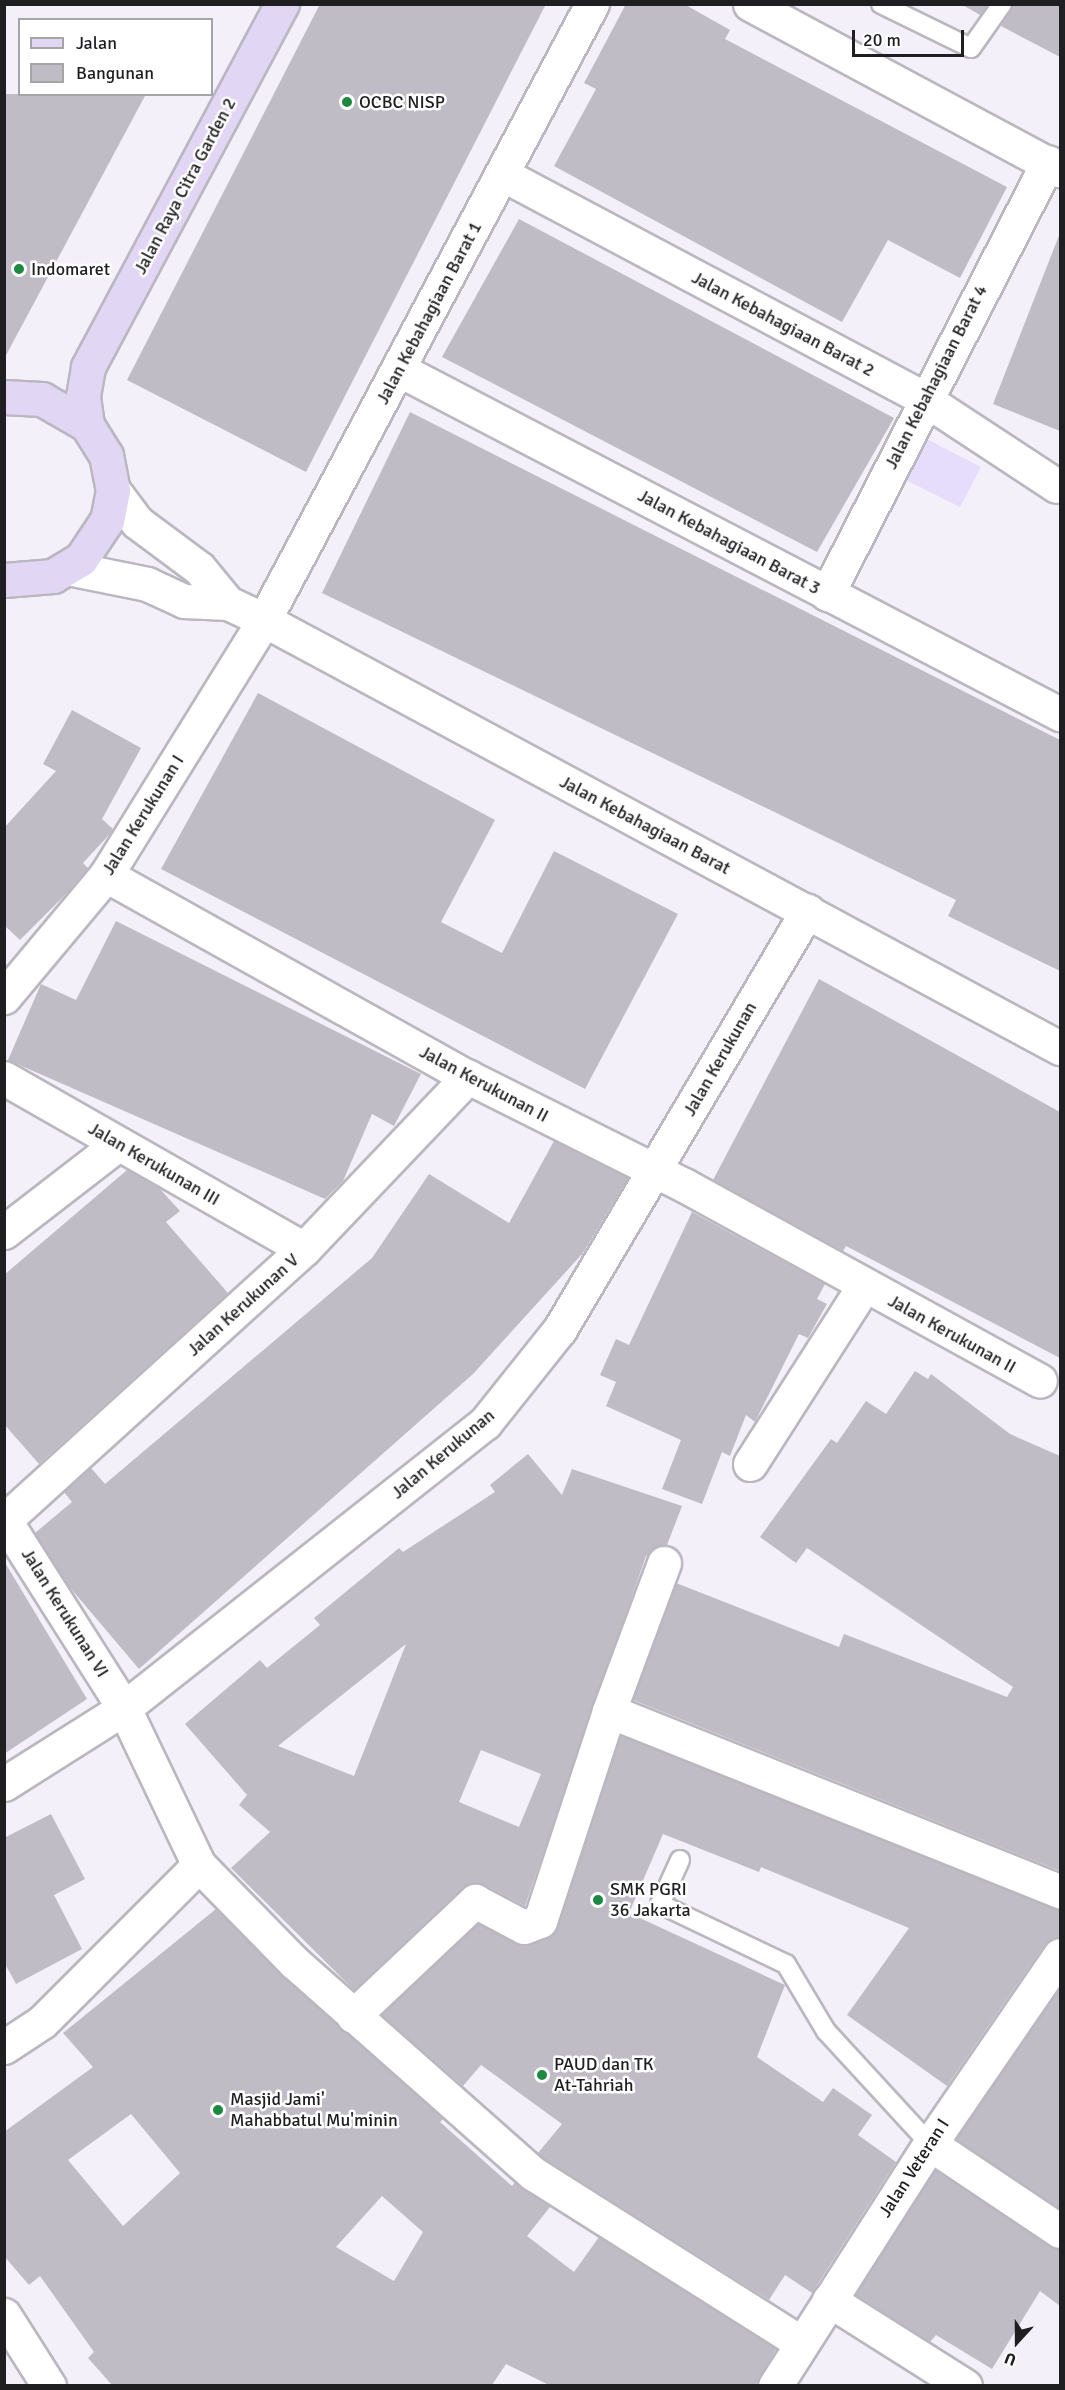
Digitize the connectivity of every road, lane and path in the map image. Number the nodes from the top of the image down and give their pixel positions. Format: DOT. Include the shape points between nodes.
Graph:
graph roads {
  1 [pos="282,4"];
  2 [pos="592,4"];
  3 [pos="750,4"];
  4 [pos="881,4"];
  5 [pos="1002,4"];
  6 [pos="1054,166"];
  7 [pos="502,174"];
  8 [pos="88,367"];
  9 [pos="398,369"];
  10 [pos="4,397"];
  11 [pos="923,398"];
  12 [pos="42,399"];
  13 [pos="87,424"];
  14 [pos="1057,486"];
  15 [pos="113,490"];
  16 [pos="68,568"];
  17 [pos="4,580"];
  18 [pos="827,594"];
  19 [pos="228,603"];
  20 [pos="264,620"];
  21 [pos="1060,714"];
  22 [pos="106,875"];
  23 [pos="807,911"];
  24 [pos="4,998"];
  25 [pos="1060,1048"];
  26 [pos="468,1077"];
  27 [pos="4,1078"];
  28 [pos="118,1144"];
  29 [pos="654,1171"];
  30 [pos="4,1232"];
  31 [pos="304,1249"];
  32 [pos="864,1286"];
  33 [pos="1040,1382"];
  34 [pos="750,1464"];
  35 [pos="5,1519"];
  36 [pos="664,1563"];
  37 [pos="124,1708"];
  38 [pos="609,1711"];
  39 [pos="4,1784"];
  40 [pos="680,1860"];
  41 [pos="199,1865"];
  42 [pos="1060,1891"];
  43 [pos="1060,1955"];
  44 [pos="353,2016"];
  45 [pos="4,2047"];
  46 [pos="930,2144"];
  47 [pos="1060,2231"];
  48 [pos="829,2300"];
  49 [pos="4,2315"];
  50 [pos="800,2342"];
  51 [pos="49,2385"];
  52 [pos="775,2385"];
  53 [pos="965,2385"];
  1 -- 8 [label="street, Jalan Raya Citra Garden 2"];
  2 -- 7 [label="street, Jalan Kebahagiaan Barat 1"];
  3 -- 6 [label="street"];
  4 -- 5 [label="lane" via="971,48"];
  6 -- 11 [label="street, Jalan Kebahagiaan Barat 4"];
  7 -- 9 [label="street, Jalan Kebahagiaan Barat 1"];
  7 -- 11 [label="street, Jalan Kebahagiaan Barat 2"];
  8 -- 12 [label="street, Jalan Raya Citra Garden 2" via="65,389"];
  8 -- 13 [label="street, Jalan Raya Citra Garden 2" via="83,396"];
  9 -- 18 [label="street, Jalan Kebahagiaan Barat 3"];
  9 -- 20 [label="street, Jalan Kebahagiaan Barat 1"];
  10 -- 12 [label="street"];
  11 -- 14 [label="street, Jalan Kebahagiaan Barat 2"];
  11 -- 18 [label="street, Jalan Kebahagiaan Barat 4"];
  12 -- 13 [label="street"];
  13 -- 15 [label="street" via="106,455"];
  15 -- 16 [label="street" via="100,534"];
  15 -- 19 [label="street, Jalan Kebahagiaan Barat" via="137,522 199,568"];
  16 -- 17 [label="street" via="37,580"];
  16 -- 19 [label="street, Jalan Kebahagiaan Barat" via="147,584 184,601"];
  18 -- 21 [label="street, Jalan Kebahagiaan Barat 3"];
  19 -- 20 [label="street, Jalan Kebahagiaan Barat"];
  20 -- 22 [label="street, Jalan Kerukunan I"];
  20 -- 23 [label="street, Jalan Kebahagiaan Barat"];
  22 -- 24 [label="street, Jalan Kerukunan I"];
  22 -- 26 [label="street, Jalan Kerukunan II"];
  23 -- 25 [label="street, Jalan Kebahagiaan Barat"];
  23 -- 29 [label="street, Jalan Kerukunan"];
  26 -- 29 [label="street, Jalan Kerukunan II"];
  26 -- 31 [label="street, Jalan Kerukunan V"];
  27 -- 28 [label="street, Jalan Kerukunan III"];
  28 -- 30 [label="street"];
  28 -- 31 [label="street, Jalan Kerukunan III"];
  29 -- 32 [label="street, Jalan Kerukunan II"];
  29 -- 37 [label="street, Jalan Kerukunan" via="560,1329 485,1423"];
  31 -- 35 [label="street, Jalan Kerukunan V"];
  32 -- 33 [label="street, Jalan Kerukunan II"];
  32 -- 34 [label="street"];
  35 -- 37 [label="street, Jalan Kerukunan VI"];
  36 -- 38 [label="street"];
  37 -- 39 [label="street, Jalan Kerukunan"];
  37 -- 41 [label="street, Jalan Kerukunan VI"];
  38 -- 42 [label="street"];
  38 -- 44 [label="street" via="540,1921 524,1927 475,1901"];
  40 -- 46 [label="lane" via="660,1904 786,1964 826,2031"];
  41 -- 44 [label="street"];
  41 -- 45 [label="street" via="42,2022"];
  43 -- 46 [label="street, Jalan Veteran I"];
  44 -- 50 [label="street" via="534,2174"];
  46 -- 47 [label="street"];
  46 -- 48 [label="street, Jalan Veteran I"];
  48 -- 50 [label="street, Jalan Veteran I"];
  48 -- 53 [label="street"];
  49 -- 51 [label="street"];
  50 -- 52 [label="street, Jalan Veteran I"];
}
